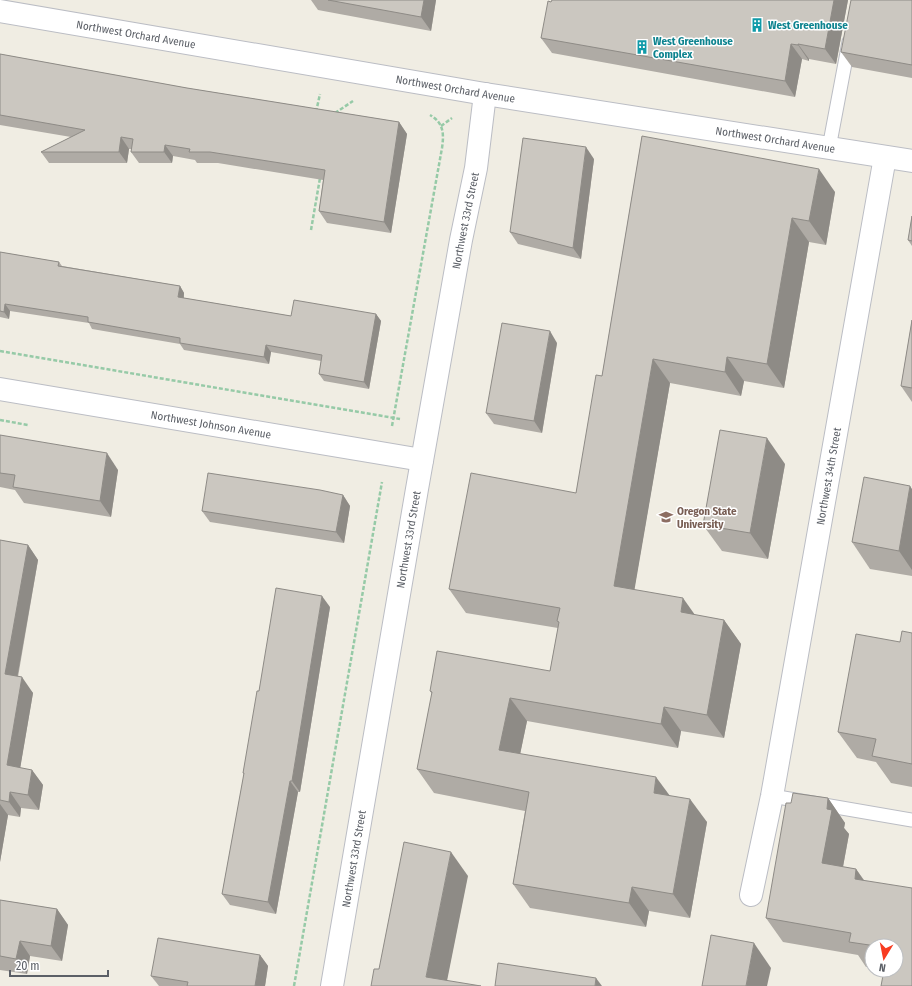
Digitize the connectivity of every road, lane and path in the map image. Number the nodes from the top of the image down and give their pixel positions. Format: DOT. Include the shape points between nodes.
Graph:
graph roads {
  1 [pos="0,11"];
  2 [pos="850,31"];
  3 [pos="485,94"];
  4 [pos="326,95"];
  5 [pos="348,99"];
  6 [pos="309,109"];
  7 [pos="317,110"];
  8 [pos="427,114"];
  9 [pos="315,118"];
  10 [pos="333,118"];
  11 [pos="829,148"];
  12 [pos="885,157"];
  13 [pos="912,161"];
  14 [pos="320,175"];
  15 [pos="311,230"];
  16 [pos="0,351"];
  17 [pos="0,389"];
  18 [pos="393,418"];
  19 [pos="428,425"];
  20 [pos="387,454"];
  21 [pos="422,460"];
  22 [pos="772,796"];
  23 [pos="912,820"];
  24 [pos="751,895"];
  25 [pos="294,986"];
  26 [pos="332,986"];
  1 -- 3 [label="street, Northwest Orchard Avenue"];
  2 -- 11 [label="lane"];
  3 -- 11 [label="street, Northwest Orchard Avenue"];
  3 -- 19 [label="street, Northwest 33rd Street" via="476,168"];
  4 -- 7 [label="path" via="320,94"];
  5 -- 10 [label="path" via="355,100 335,113"];
  6 -- 7 [label="path"];
  7 -- 9 [label="path"];
  8 -- 18 [label="path" via="433,116 444,134"];
  11 -- 12 [label="street, Northwest Orchard Avenue"];
  12 -- 13 [label="street, Northwest Orchard Avenue"];
  12 -- 22 [label="street, Northwest 34th Street"];
  14 -- 15 [label="path"];
  16 -- 18 [label="path"];
  17 -- 20 [label="street, Northwest Johnson Avenue"];
  18 -- 19 [label="path"];
  18 -- 20 [label="path"];
  19 -- 21 [label="street, Northwest 33rd Street"];
  20 -- 21 [label="street, Northwest Johnson Avenue"];
  20 -- 25 [label="path"];
  21 -- 26 [label="street, Northwest 33rd Street"];
  22 -- 23 [label="lane"];
  22 -- 24 [label="street, Northwest 34th Street"];
}
